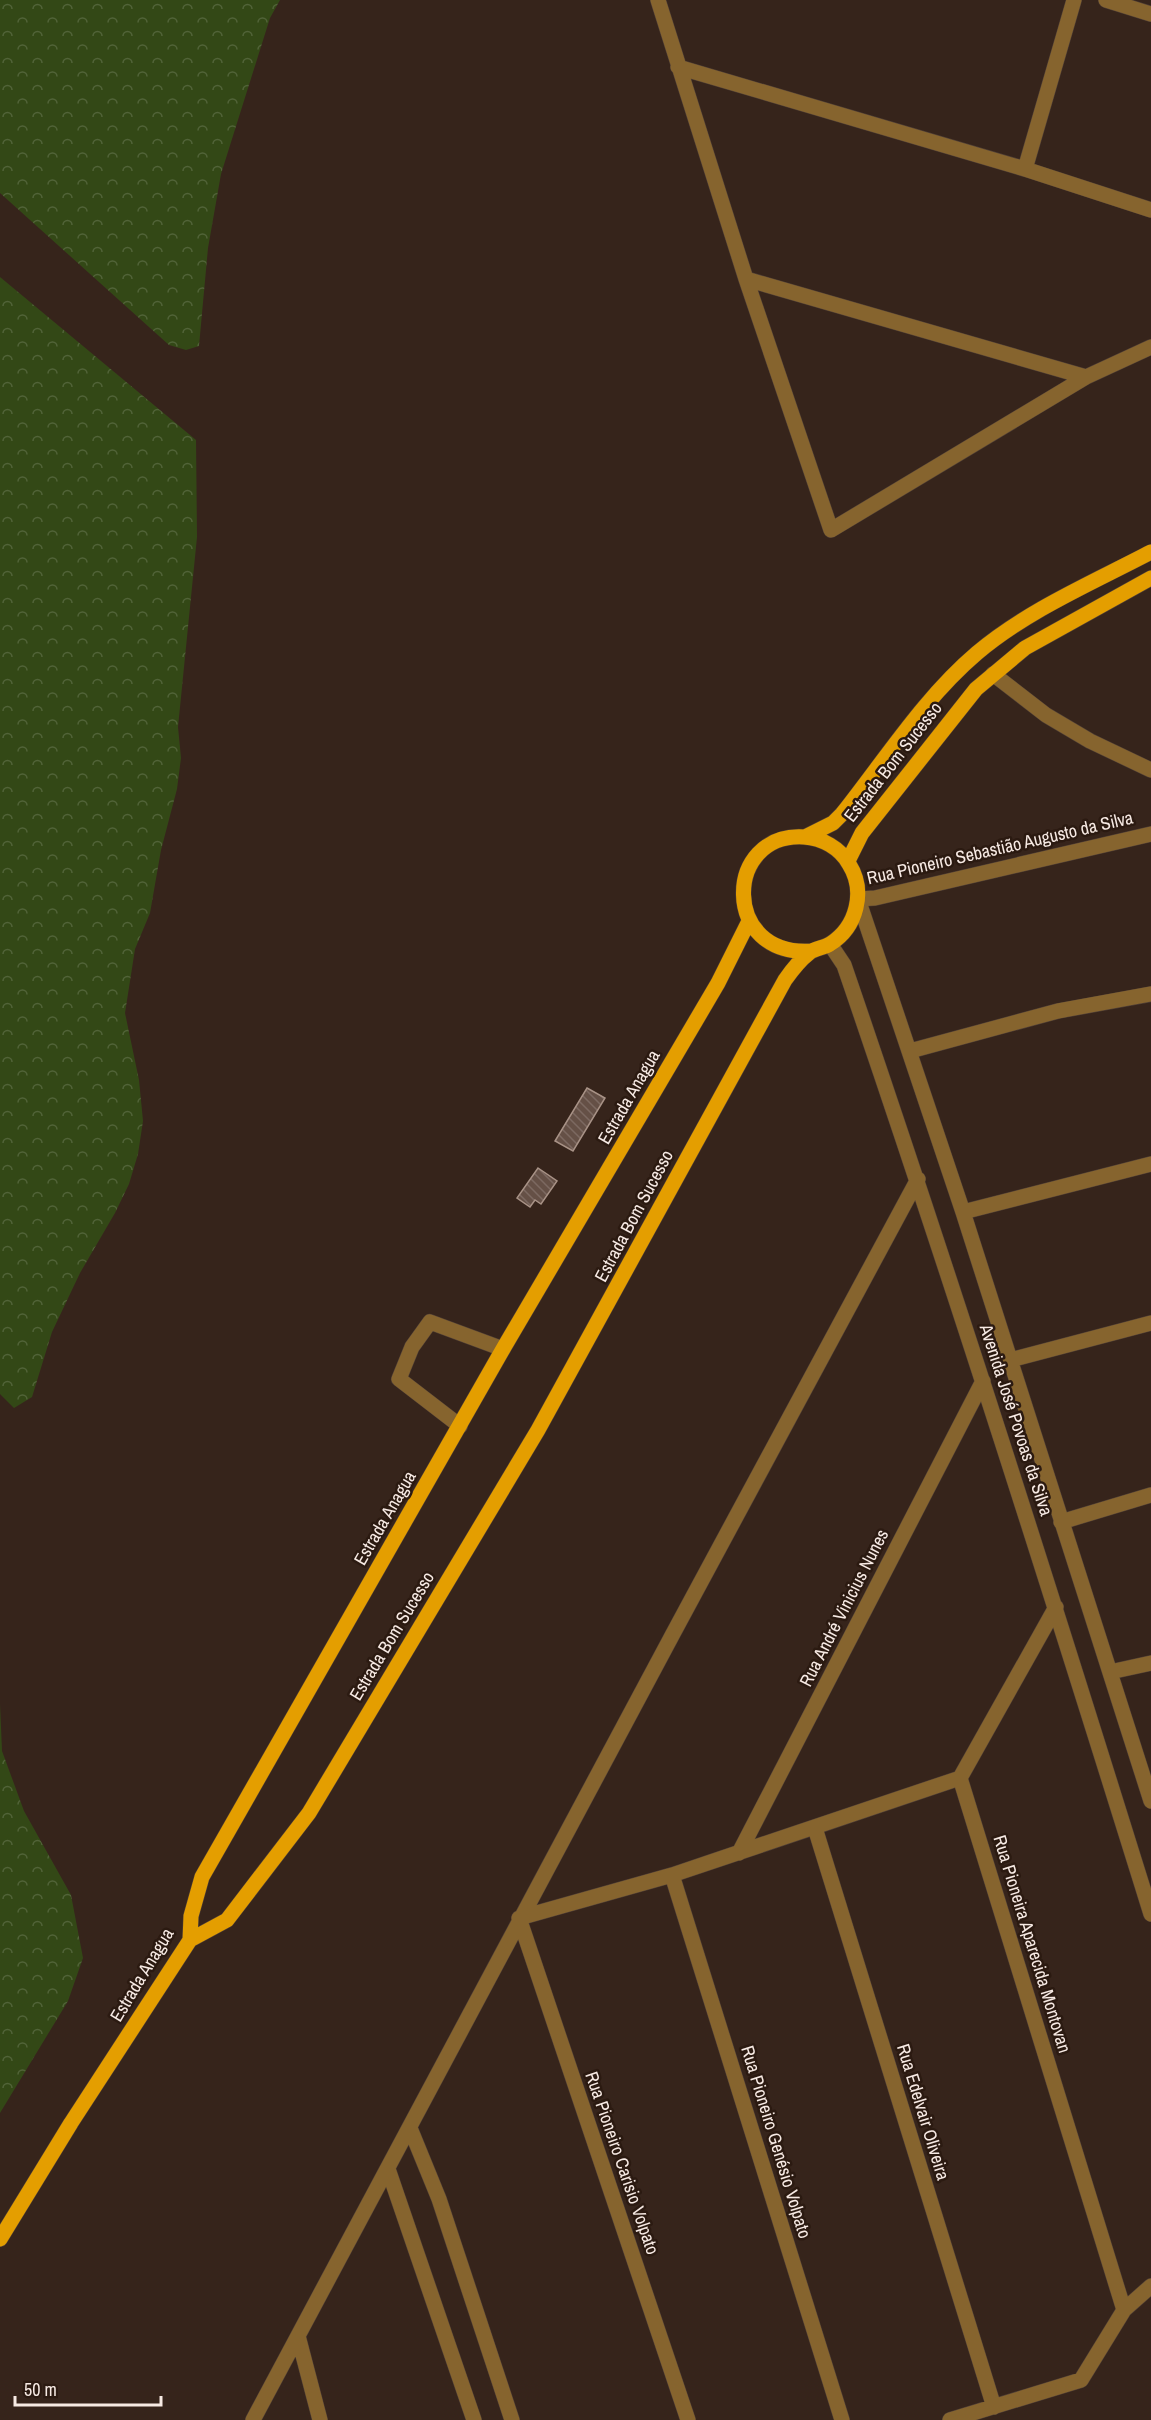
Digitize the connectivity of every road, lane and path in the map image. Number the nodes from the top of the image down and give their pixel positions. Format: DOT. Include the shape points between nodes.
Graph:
graph roads {
  1 [pos="658,0"];
  2 [pos="1074,0"];
  3 [pos="1106,0"];
  4 [pos="1151,14"];
  5 [pos="678,67"];
  6 [pos="1025,169"];
  7 [pos="1151,210"];
  8 [pos="746,279"];
  9 [pos="1151,347"];
  10 [pos="1086,377"];
  11 [pos="1151,552"];
  12 [pos="1151,578"];
  13 [pos="993,674"];
  14 [pos="880,766"];
  15 [pos="1151,770"];
  16 [pos="902,780"];
  17 [pos="1151,834"];
  18 [pos="805,837"];
  19 [pos="848,861"];
  20 [pos="858,898"];
  21 [pos="749,921"];
  22 [pos="830,944"];
  23 [pos="812,951"];
  24 [pos="1151,994"];
  25 [pos="910,1051"];
  26 [pos="1151,1164"];
  27 [pos="918,1179"];
  28 [pos="963,1212"];
  29 [pos="1151,1323"];
  30 [pos="503,1349"];
  31 [pos="1010,1360"];
  32 [pos="983,1381"];
  33 [pos="460,1426"];
  34 [pos="1151,1495"];
  35 [pos="1061,1522"];
  36 [pos="1056,1607"];
  37 [pos="1151,1663"];
  38 [pos="1110,1672"];
  39 [pos="960,1778"];
  40 [pos="1151,1801"];
  41 [pos="815,1828"];
  42 [pos="739,1853"];
  43 [pos="672,1875"];
  44 [pos="1151,1914"];
  45 [pos="519,1918"];
  46 [pos="190,1940"];
  47 [pos="410,2128"];
  48 [pos="388,2169"];
  49 [pos="0,2239"];
  50 [pos="1151,2286"];
  51 [pos="1124,2310"];
  52 [pos="298,2336"];
  53 [pos="994,2407"];
  54 [pos="254,2420"];
  55 [pos="320,2420"];
  56 [pos="474,2420"];
  57 [pos="512,2420"];
  58 [pos="688,2420"];
  59 [pos="842,2420"];
  60 [pos="951,2420"];
  1 -- 5 [label="street"];
  2 -- 6 [label="street"];
  3 -- 4 [label="street"];
  5 -- 6 [label="street"];
  5 -- 8 [label="street"];
  6 -- 7 [label="street"];
  8 -- 10 [label="street"];
  8 -- 10 [label="street" via="831,530"];
  9 -- 10 [label="street"];
  11 -- 14 [label="main road, Estrada Bom Sucesso" via="1036,612 977,653 937,693"];
  12 -- 13 [label="main road, Estrada Bom Sucesso" via="1053,631"];
  13 -- 15 [label="street" via="1055,720"];
  13 -- 16 [label="main road, Estrada Bom Sucesso" via="976,689"];
  14 -- 16 [label="main road"];
  14 -- 18 [label="main road, Estrada Bom Sucesso" via="833,824"];
  16 -- 19 [label="main road, Estrada Bom Sucesso" via="862,833"];
  17 -- 20 [label="street, Rua Pioneiro Sebastião Augusto da Silva" via="875,898"];
  18 -- 19 [label="main road" via="829,844"];
  18 -- 21 [label="main road" via="778,841 748,868 742,895"];
  19 -- 20 [label="main road"];
  20 -- 22 [label="main road, Estrada Bom Sucesso" via="854,916"];
  20 -- 25 [label="street, Avenida José Povoas da Silva"];
  21 -- 23 [label="main road" via="769,943 782,949"];
  21 -- 30 [label="main road, Estrada Anagua" via="718,983"];
  22 -- 23 [label="main road, Estrada Bom Sucesso"];
  22 -- 27 [label="street, Avenida José Povoas da Silva" via="844,965"];
  23 -- 46 [label="main road, Estrada Bom Sucesso" via="785,980 538,1430 309,1813 227,1920"];
  24 -- 25 [label="street" via="1058,1011"];
  25 -- 28 [label="street, Avenida José Povoas da Silva"];
  26 -- 28 [label="street"];
  27 -- 32 [label="street, Avenida José Povoas da Silva"];
  27 -- 45 [label="street"];
  28 -- 31 [label="street, Avenida José Povoas da Silva"];
  29 -- 31 [label="street"];
  30 -- 33 [label="main road, Estrada Anagua"];
  30 -- 33 [label="street" via="430,1322 412,1347 399,1379"];
  31 -- 35 [label="street, Avenida José Povoas da Silva"];
  32 -- 36 [label="street, Avenida José Povoas da Silva"];
  32 -- 42 [label="street, Rua André Vinicius Nunes"];
  33 -- 46 [label="main road, Estrada Anagua" via="202,1877 191,1916"];
  34 -- 35 [label="street"];
  35 -- 38 [label="street, Avenida José Povoas da Silva"];
  36 -- 39 [label="street"];
  36 -- 44 [label="street, Avenida José Povoas da Silva"];
  37 -- 38 [label="street"];
  38 -- 40 [label="street, Avenida José Povoas da Silva"];
  39 -- 41 [label="street"];
  39 -- 51 [label="street, Rua Pioneira Aparecida Montovan"];
  41 -- 42 [label="street"];
  41 -- 53 [label="street, Rua Edelvair Oliveira"];
  42 -- 43 [label="street"];
  43 -- 45 [label="street"];
  43 -- 59 [label="street, Rua Pioneiro Genésio Volpato"];
  45 -- 47 [label="street"];
  45 -- 58 [label="street, Rua Pioneiro Carisio Volpato"];
  46 -- 49 [label="main road, Estrada Anagua"];
  47 -- 48 [label="street"];
  47 -- 57 [label="street" via="440,2199"];
  48 -- 52 [label="street"];
  48 -- 56 [label="street"];
  50 -- 51 [label="street"];
  51 -- 53 [label="street" via="1081,2380"];
  52 -- 54 [label="street"];
  52 -- 55 [label="street"];
  53 -- 60 [label="street"];
}
